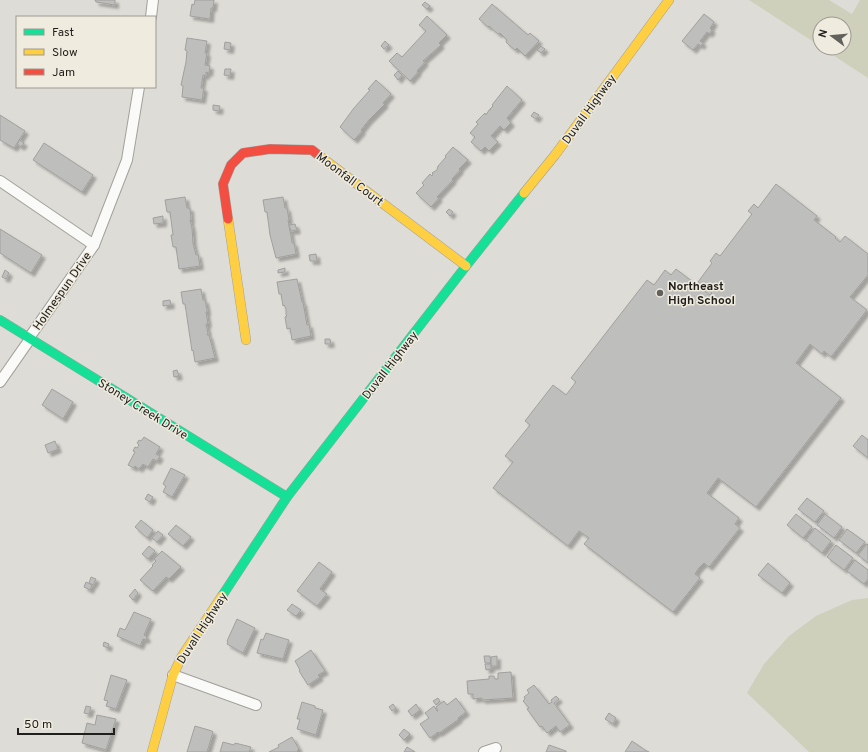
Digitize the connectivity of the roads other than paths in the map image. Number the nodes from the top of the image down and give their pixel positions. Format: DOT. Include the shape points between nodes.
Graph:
graph roads {
  1 [pos="153,0"];
  2 [pos="669,0"];
  3 [pos="151,16"];
  4 [pos="139,88"];
  5 [pos="0,181"];
  6 [pos="94,245"];
  7 [pos="466,266"];
  8 [pos="0,320"];
  9 [pos="29,338"];
  10 [pos="246,340"];
  11 [pos="0,382"];
  12 [pos="288,497"];
  13 [pos="173,675"];
  14 [pos="256,706"];
  15 [pos="496,748"];
  16 [pos="152,752"];
  17 [pos="484,752"];
  1 -- 3 [label="street"];
  2 -- 7 [label="street, Duvall Highway" via="555,155"];
  4 -- 6 [label="street, Holmespun Drive" via="128,160"];
  5 -- 6 [label="street, Holmespun Drive"];
  6 -- 9 [label="street, Holmespun Drive"];
  7 -- 10 [label="street, Moonfall Court" via="312,150 270,149 243,153 231,165 223,184"];
  7 -- 12 [label="street, Duvall Highway"];
  8 -- 9 [label="street, Stoney Creek Drive"];
  9 -- 11 [label="street, Holmespun Drive"];
  9 -- 12 [label="street, Stoney Creek Drive"];
  12 -- 13 [label="street, Duvall Highway" via="182,656"];
  13 -- 14 [label="street"];
  13 -- 16 [label="street, Duvall Highway"];
  15 -- 17 [label="street"];
}
